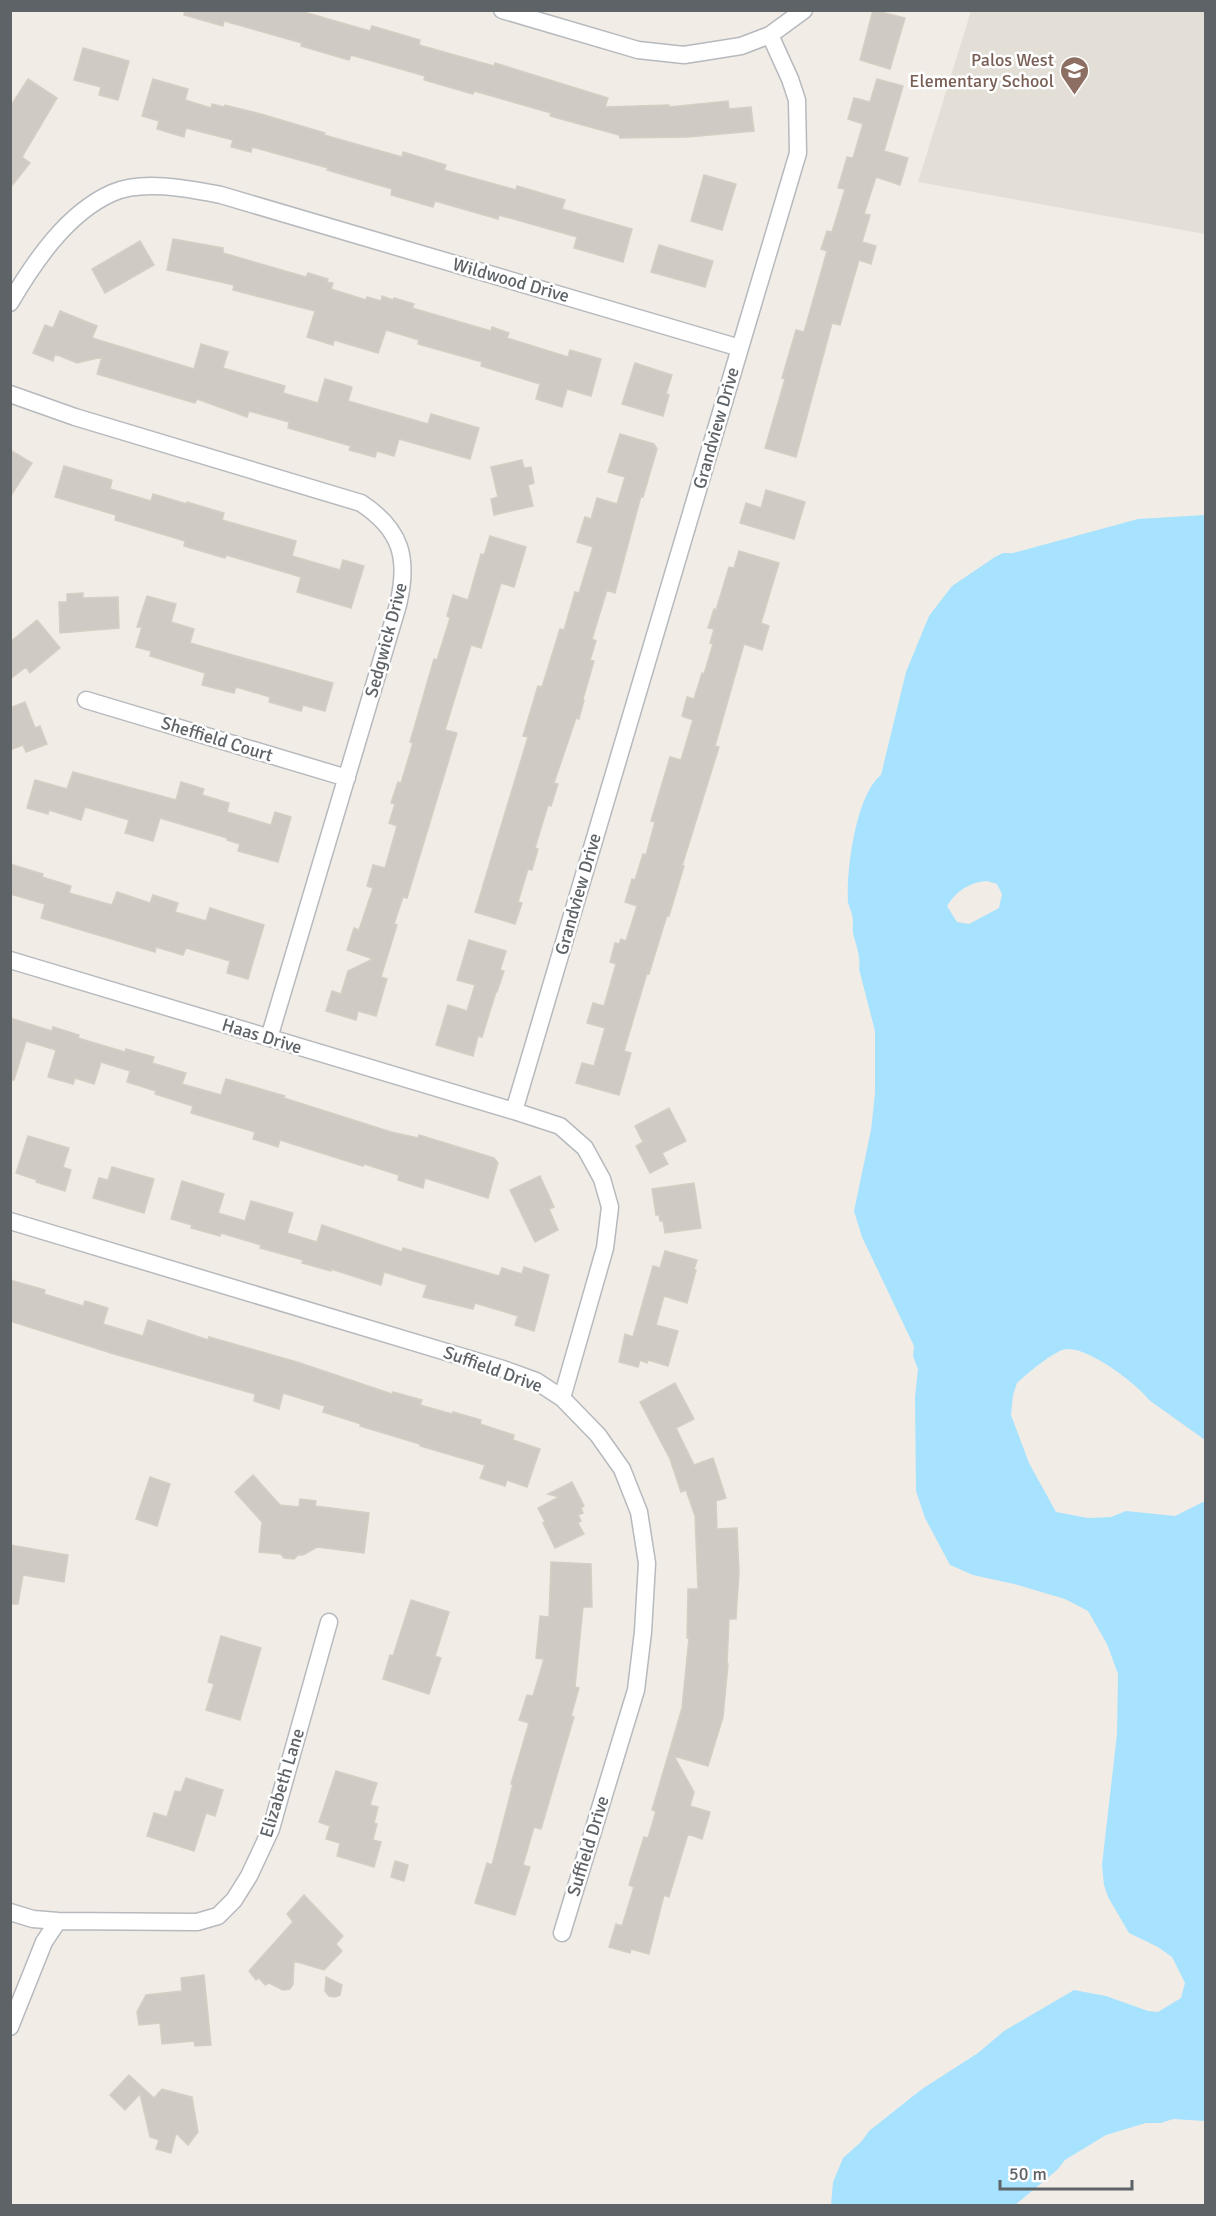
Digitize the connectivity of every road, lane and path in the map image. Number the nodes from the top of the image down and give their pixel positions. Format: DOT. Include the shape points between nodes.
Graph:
graph roads {
  1 [pos="502,10"];
  2 [pos="804,10"];
  3 [pos="770,35"];
  4 [pos="10,303"];
  5 [pos="740,348"];
  6 [pos="10,394"];
  7 [pos="86,700"];
  8 [pos="347,778"];
  9 [pos="10,960"];
  10 [pos="269,1038"];
  11 [pos="514,1111"];
  12 [pos="10,1221"];
  13 [pos="562,1398"];
  14 [pos="329,1622"];
  15 [pos="10,1912"];
  16 [pos="58,1921"];
  17 [pos="562,1933"];
  18 [pos="10,2027"];
  1 -- 3 [label="street" via="638,51 662,54 684,55 741,46"];
  2 -- 3 [label="street"];
  3 -- 5 [label="street" via="797,100 798,153"];
  4 -- 5 [label="street, Wildwood Drive" via="45,248 88,208 113,192 168,187 221,195"];
  5 -- 11 [label="street, Grandview Drive"];
  6 -- 8 [label="street, Sedgwick Drive" via="345,497 361,503 383,521 400,548 403,586"];
  7 -- 8 [label="street, Sheffield Court"];
  8 -- 10 [label="street, Sedgwick Drive"];
  9 -- 10 [label="street, Haas Drive"];
  10 -- 11 [label="street, Haas Drive"];
  11 -- 13 [label="street" via="560,1125 585,1148 602,1179 610,1207 605,1248"];
  12 -- 13 [label="street, Suffield Drive" via="503,1369 536,1381"];
  13 -- 17 [label="street, Suffield Drive" via="598,1435 622,1469 639,1512 647,1563 636,1690"];
  14 -- 16 [label="street, Elizabeth Lane" via="271,1829 234,1900 218,1916 197,1922"];
  15 -- 16 [label="street, Elizabeth Lane"];
  16 -- 18 [label="street" via="44,1942"];
}
